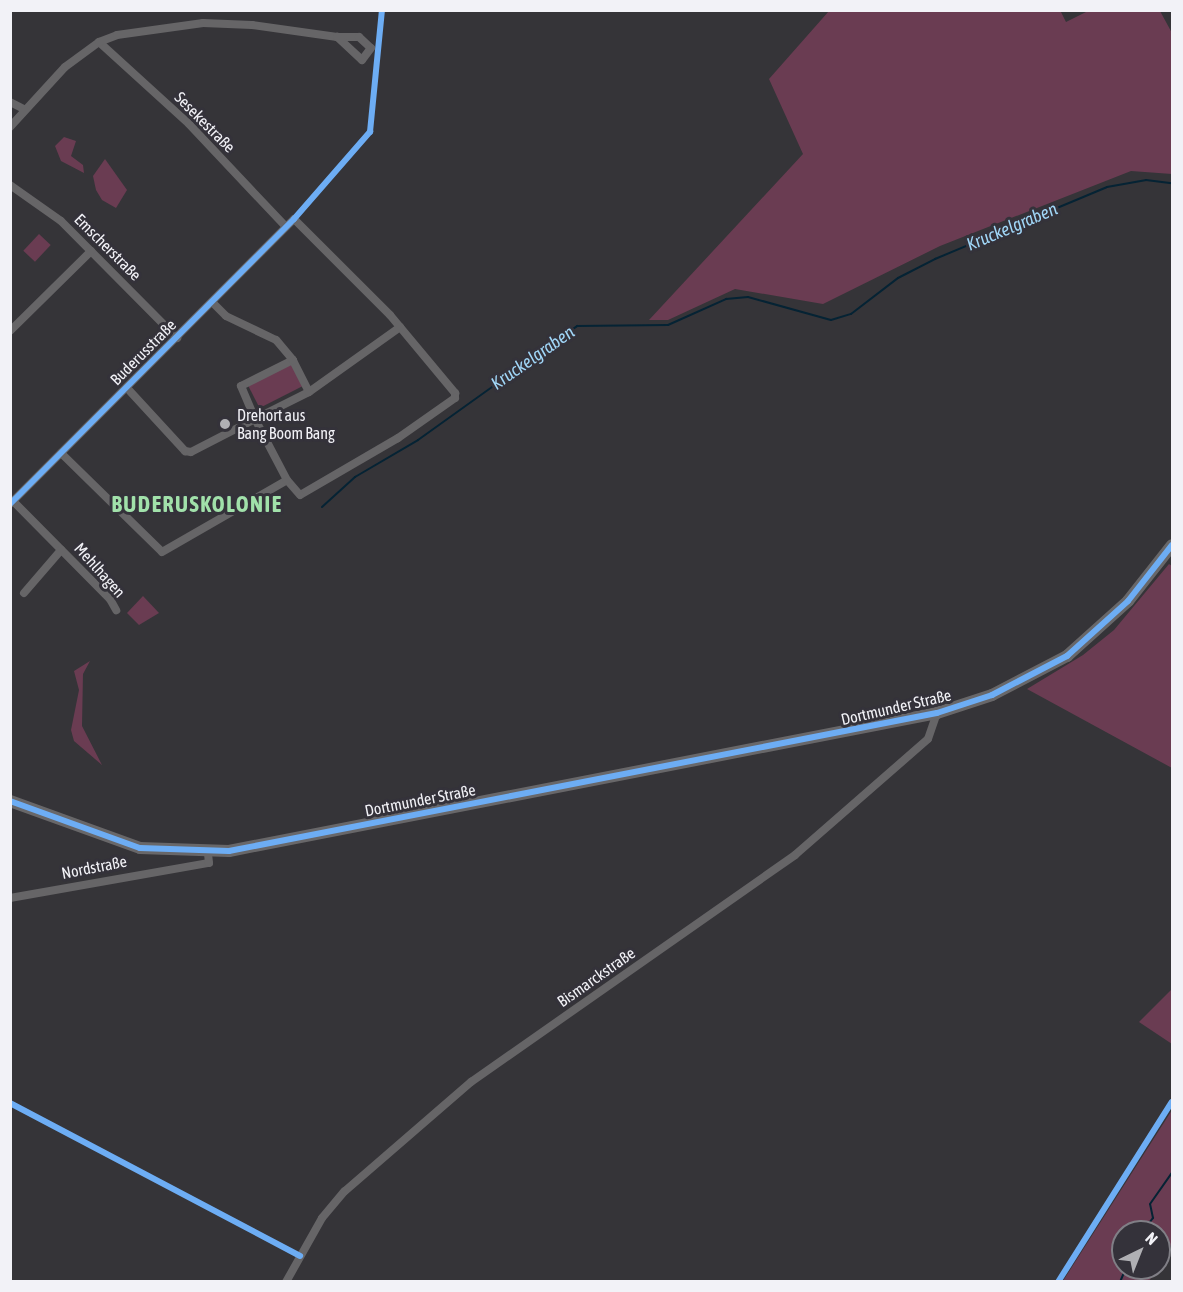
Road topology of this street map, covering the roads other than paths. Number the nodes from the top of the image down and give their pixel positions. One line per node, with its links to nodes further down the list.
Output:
1 (337, 37): 2 (street)
2 (99, 42): 4 (street); 7 (street, Sesekestraße)
3 (10, 102): 4 (street)
4 (24, 109): 5 (street)
5 (10, 128)
6 (10, 185): 8 (street, Emscherstraße)
7 (286, 227): 9 (street, Buderusstraße); 10 (street)
8 (91, 251): 11 (street); 12 (street, Emscherstraße)
9 (213, 303): 12 (street, Buderusstraße); 13 (street)
10 (400, 327): 15 (street); 18 (street)
11 (10, 331)
12 (177, 338): 14 (street, Buderusstraße)
13 (293, 360): 15 (street); 16 (street)
14 (127, 388): 16 (street); 17 (street, Buderusstraße)
15 (309, 392): 16 (street)
16 (255, 419): 18 (street)
17 (61, 453): 18 (street); 19 (street, Buderusstraße)
18 (288, 480)
19 (12, 502): 20 (street, Mehlhagen)
20 (61, 550): 22 (street, Mehlhagen); 23 (street, Mehlhagen)
21 (1170, 553): 24 (main road, Dortmunder Straße)
22 (24, 593)
23 (116, 610)
24 (937, 713): 26 (main road, Dortmunder Straße); 28 (street, Bismarckstraße)
25 (10, 801): 26 (main road, Dortmunder Straße)
26 (208, 853): 27 (street, Nordstraße)
27 (10, 898)
28 (287, 1281)

